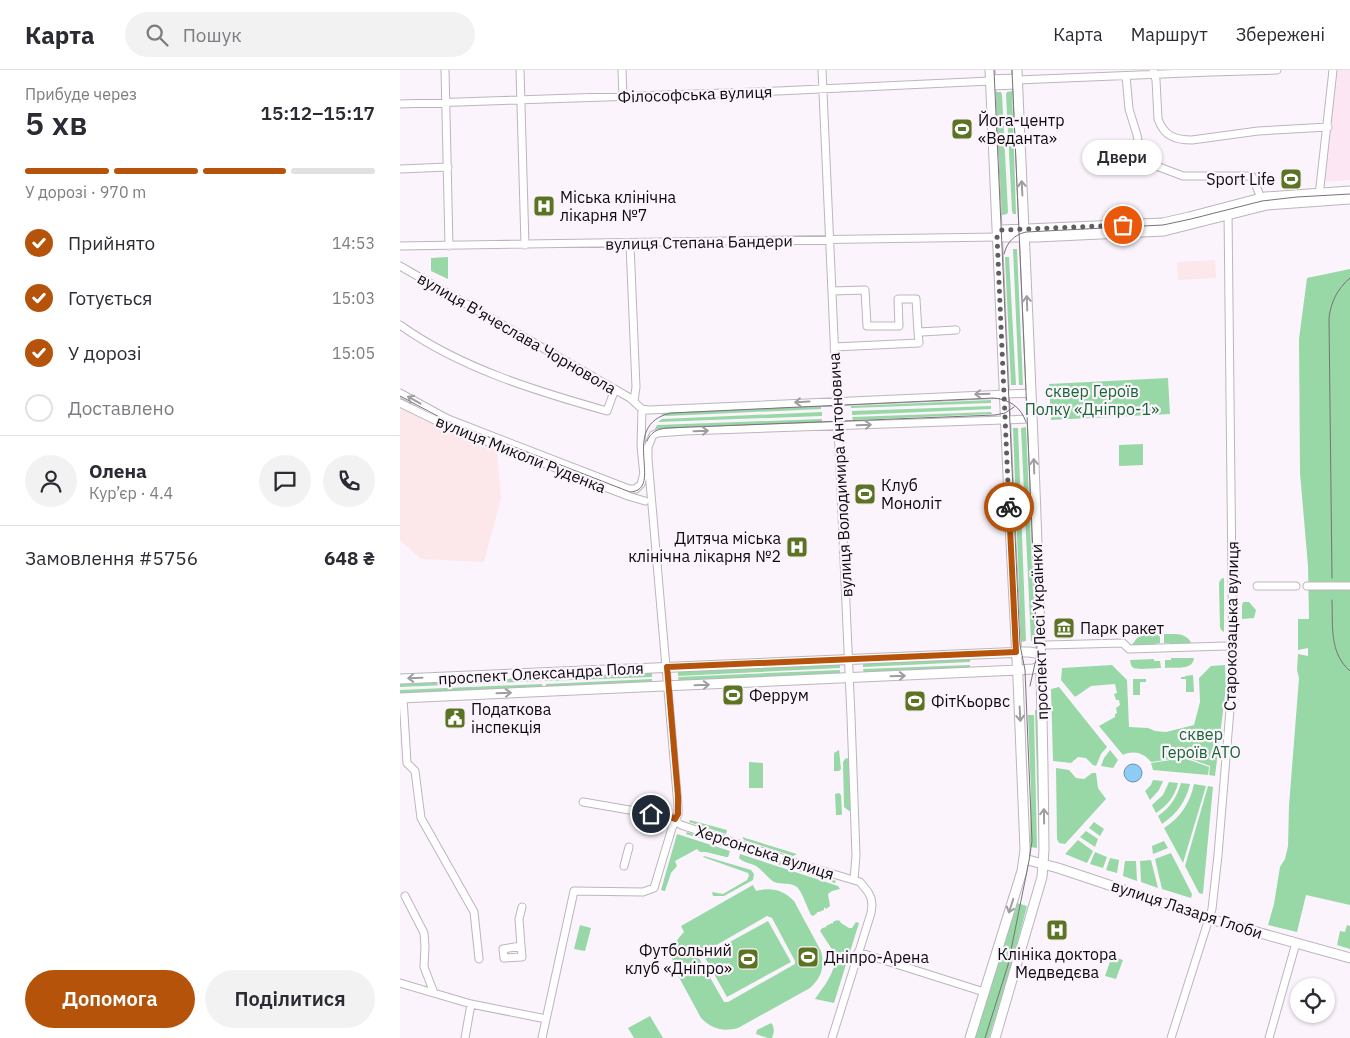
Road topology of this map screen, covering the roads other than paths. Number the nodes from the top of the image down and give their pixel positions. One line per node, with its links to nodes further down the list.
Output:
1 (446, 70): 15 (street)
2 (520, 70): 14 (street)
3 (622, 70): 13 (street)
4 (822, 70): 12 (street, вулиця Володимира Антоновича)
5 (1277, 70): 7 (street, Філософська вулиця)
6 (1333, 70): 17 (street)
7 (1211, 71): 8 (street, Філософська вулиця)
8 (1153, 72): 9 (street, Філософська вулиця); 17 (street)
9 (1126, 76): 10 (street, Філософська вулиця); 22 (street)
10 (1017, 78): 11 (street, Філософська вулиця); 25 (main road, проспект Лесі Українки, one-way to 10)
11 (990, 79): 12 (street, Філософська вулиця); 28 (main road, проспект Лесі Українки)
12 (822, 88): 13 (street, Філософська вулиця); 29 (street, вулиця Володимира Антоновича)
13 (623, 97): 14 (street, Філософська вулиця)
14 (520, 100): 15 (street, Філософська вулиця); 31 (street)
15 (446, 103): 16 (street, Філософська вулиця); 18 (street)
16 (400, 104)
17 (1328, 127): 21 (street)
18 (448, 167): 19 (street); 33 (street)
19 (400, 169)
20 (1350, 191): 21 (main road, вулиця Степана Бандери)
21 (1320, 196): 22 (main road, вулиця Степана Бандери); 23 (main road, вулиця Степана Бандери); 24 (main road, вулиця Степана Бандери)
22 (1261, 198): 24 (main road, вулиця Степана Бандери)
23 (1350, 199)
24 (1228, 210): 26 (main road, вулиця Степана Бандери); 82 (street, Старокозацька вулиця)
25 (1024, 215): 26 (main road); 27 (main road, проспект Лесі Українки)
26 (1037, 232): 27 (main road, вулиця Степана Бандери); 34 (main road)
27 (1024, 233): 28 (main road, вулиця Степана Бандери); 34 (main road, проспект Лесі Українки)
28 (997, 236): 29 (street, вулиця Степана Бандери); 42 (main road, проспект Лесі Українки)
29 (829, 239): 30 (street, вулиця Степана Бандери); 36 (street, вулиця Володимира Антоновича)
30 (630, 244): 31 (street, вулиця Степана Бандери); 43 (street)
31 (525, 245): 33 (street, вулиця Степана Бандери)
32 (400, 246): 33 (street, вулиця Степана Бандери)
33 (449, 246)
34 (1025, 255): 41 (main road, проспект Лесі Українки, one-way to 34)
35 (400, 266): 39 (street, вулиця В'ячеслава Чорновола)
36 (832, 291): 38 (street, вулиця Володимира Антоновича); 38 (street)
37 (400, 325): 39 (street)
38 (834, 347): 44 (street, вулиця Володимира Антоновича)
39 (614, 389): 43 (street, вулиця В'ячеслава Чорновола)
40 (400, 393): 53 (street, вулиця Миколи Руденка, one-way to 40)
41 (1031, 393): 42 (street); 47 (main road, проспект Лесі Українки)
42 (1004, 394): 44 (street, one-way to 44); 49 (main road, проспект Лесі Українки)
43 (634, 401): 46 (street, вулиця В'ячеслава Чорновола)
44 (837, 401): 46 (street, one-way to 46); 50 (street, вулиця Володимира Антоновича)
45 (400, 403): 54 (street, вулиця Миколи Руденка)
46 (642, 409): 48 (street)
47 (1032, 419): 49 (street); 63 (main road, проспект Лесі Українки, one-way to 47)
48 (642, 420): 51 (street); 52 (street)
49 (1006, 420): 50 (street, one-way to 49); 61 (main road, проспект Лесі Українки)
50 (838, 426): 51 (street, one-way to 50); 64 (street, вулиця Володимира Антоновича)
51 (654, 435): 54 (street)
52 (644, 473): 53 (street); 54 (street)
53 (632, 489): 54 (street, вулиця Миколи Руденка)
54 (650, 505): 65 (street)
55 (1257, 586): 56 (street)
56 (1296, 586)
57 (1307, 586): 58 (street)
58 (1350, 586)
59 (1047, 645): 60 (street)
60 (1226, 646)
61 (1016, 652): 62 (main road, проспект Олександра Поля); 63 (main road, проспект Олександра Поля); 67 (main road, проспект Лесі Українки)
62 (985, 654): 64 (main road, проспект Олександра Поля); 68 (main road)
63 (1040, 654): 66 (main road, проспект Лесі Українки)
64 (849, 660): 65 (main road, проспект Олександра Поля); 69 (street, вулиця Володимира Антоновича)
65 (667, 667): 70 (main road, проспект Олександра Поля, one-way to 70); 71 (street)
66 (1040, 667): 67 (main road, проспект Олександра Поля); 77 (main road, проспект Лесі Українки, one-way to 66)
67 (1018, 670): 68 (main road, проспект Олександра Поля); 76 (main road, проспект Лесі Українки, one-way to 76)
68 (985, 672): 69 (main road, проспект Олександра Поля, one-way to 68)
69 (849, 678): 71 (main road, проспект Олександра Поля, one-way to 69); 79 (street, вулиця Володимира Антоновича)
70 (400, 679)
71 (668, 686): 72 (main road, проспект Олександра Поля, one-way to 71); 74 (street)
72 (402, 698): 87 (street)
73 (583, 802): 74 (street, Херсонська вулиця)
74 (675, 819): 79 (street, Херсонська вулиця); 92 (street)
75 (629, 847): 78 (street)
76 (1024, 860): 77 (main road, вулиця Лазаря Глоби); 89 (main road, проспект Лесі Українки, one-way to 89)
77 (1044, 864): 82 (main road, вулиця Лазаря Глоби); 97 (main road, проспект Лесі Українки)
78 (624, 866)
79 (857, 881): 85 (street)
80 (405, 896): 90 (street)
81 (522, 907): 84 (street)
82 (1209, 918): 83 (main road, вулиця Лазаря Глоби); 98 (street, Старокозацька вулиця)
83 (1296, 943): 86 (main road, вулиця Лазаря Глоби); 99 (street)
84 (522, 946)
85 (858, 952): 89 (street); 95 (street)
86 (1350, 958)
87 (479, 959)
88 (400, 983): 90 (street)
89 (984, 992): 96 (main road, проспект Лесі Українки)
90 (434, 993): 91 (street)
91 (471, 1004): 92 (street); 93 (street)
92 (546, 1019): 94 (street)
93 (465, 1038)
94 (542, 1038)
95 (832, 1038)
96 (970, 1038)
97 (995, 1038)
98 (1171, 1038)
99 (1269, 1038)

